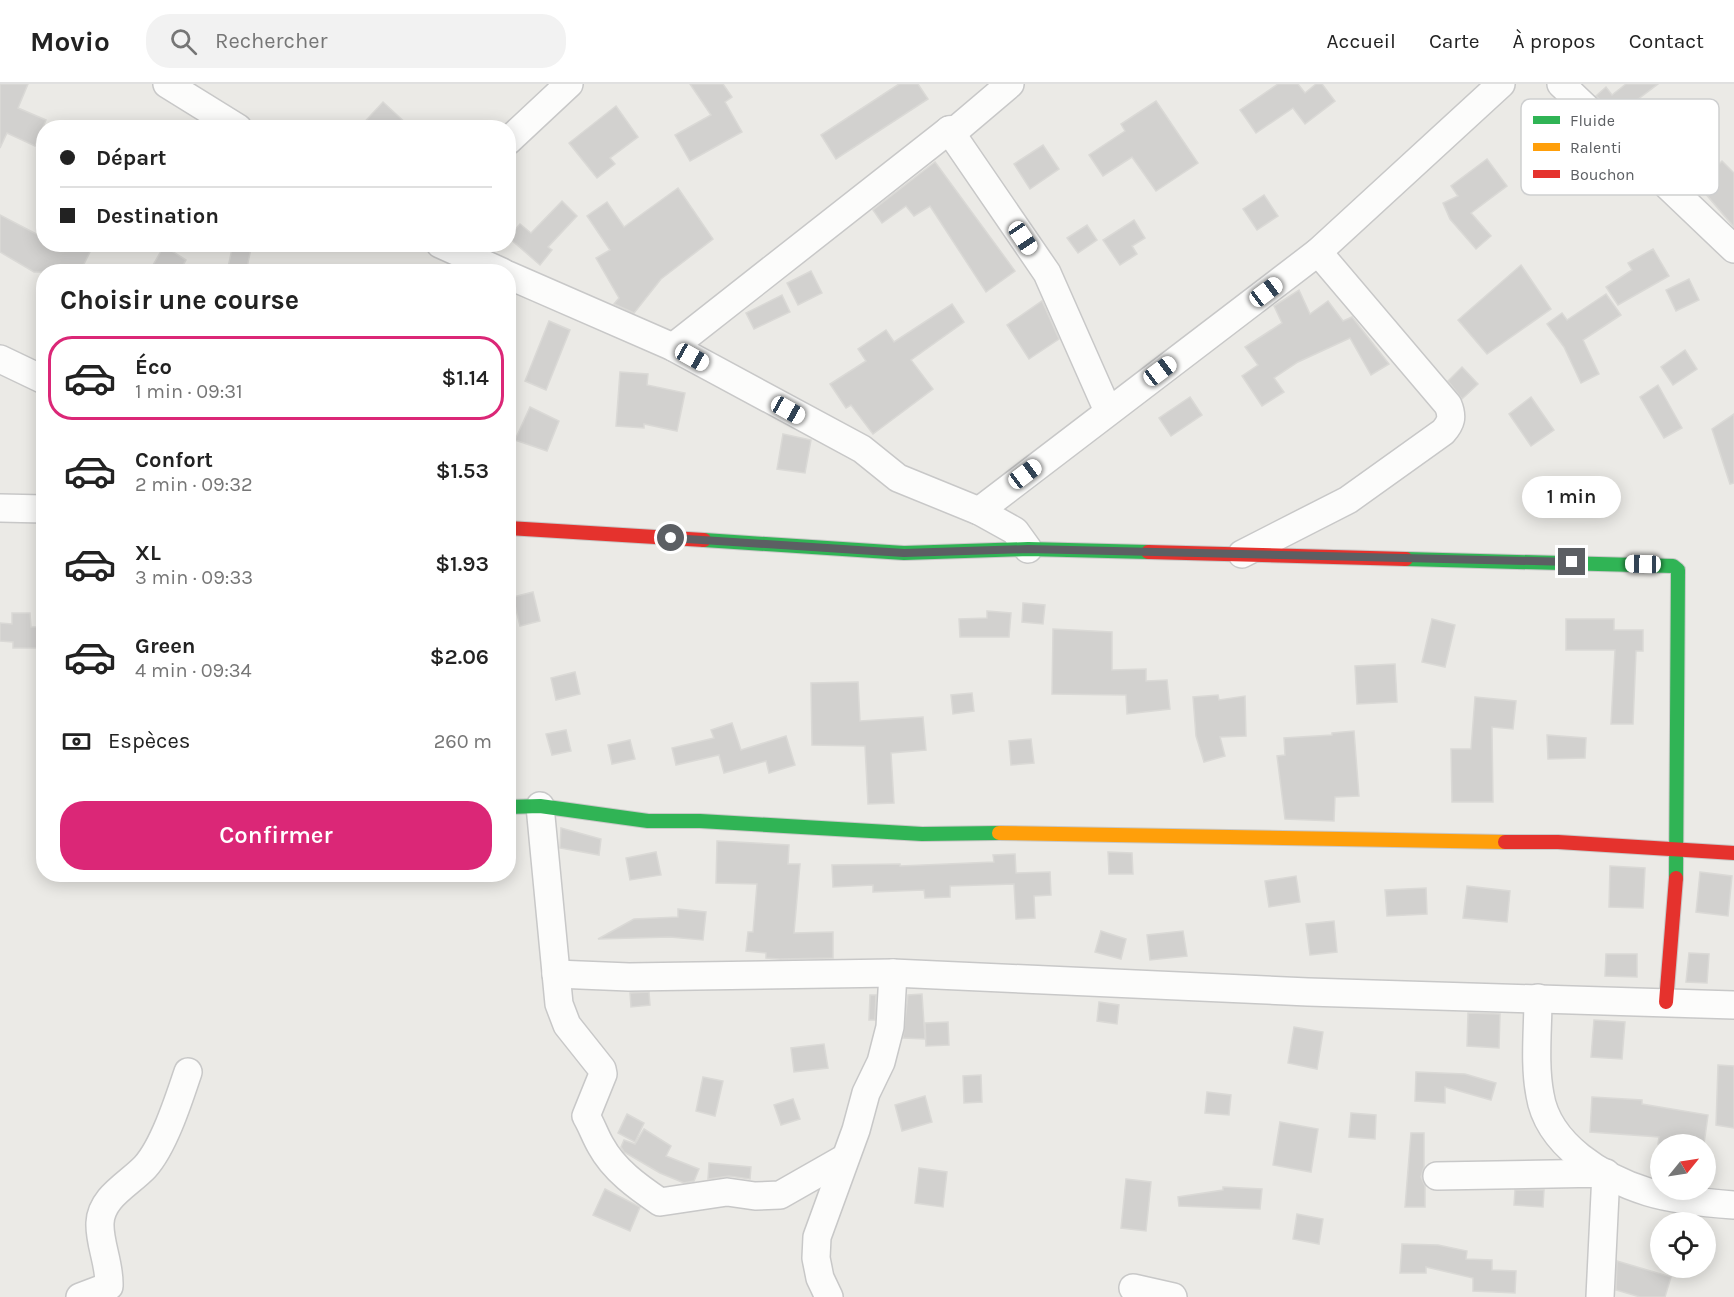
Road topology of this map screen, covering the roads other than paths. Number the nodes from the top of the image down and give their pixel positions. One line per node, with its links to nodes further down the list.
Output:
1 (568, 84): 9 (street)
2 (1010, 84): 8 (street)
3 (1501, 84): 13 (street)
4 (1561, 84): 6 (street)
5 (175, 86): 7 (street)
6 (1577, 99)
7 (226, 120)
8 (949, 130): 16 (street); 19 (street)
9 (516, 133)
10 (1677, 195): 11 (street)
11 (1734, 249)
12 (458, 252): 14 (street)
13 (1318, 252): 19 (street); 25 (street)
14 (484, 264)
15 (516, 278): 16 (street)
16 (673, 347): 22 (street)
17 (0, 358): 18 (street)
18 (36, 377)
19 (1108, 411): 22 (street)
20 (0, 508): 21 (street)
21 (36, 509)
22 (980, 511): 24 (street)
23 (516, 529): 24 (street)
24 (1028, 549): 25 (street)
25 (1242, 554): 28 (street)
26 (540, 806): 27 (street); 28 (street); 31 (street)
27 (516, 807)
28 (1678, 851): 29 (street); 33 (street)
29 (1734, 853)
30 (893, 973): 31 (street); 32 (street); 36 (street)
31 (556, 974): 36 (street)
32 (1538, 998): 33 (street); 37 (street)
33 (1666, 1002): 34 (street)
34 (1734, 1005)
35 (188, 1072): 41 (street)
36 (845, 1158): 42 (street)
37 (1606, 1173): 38 (street); 39 (street); 44 (street)
38 (1437, 1176)
39 (1734, 1205)
40 (1133, 1288): 43 (street)
41 (80, 1297)
42 (830, 1297)
43 (1173, 1297)
44 (1600, 1297)

